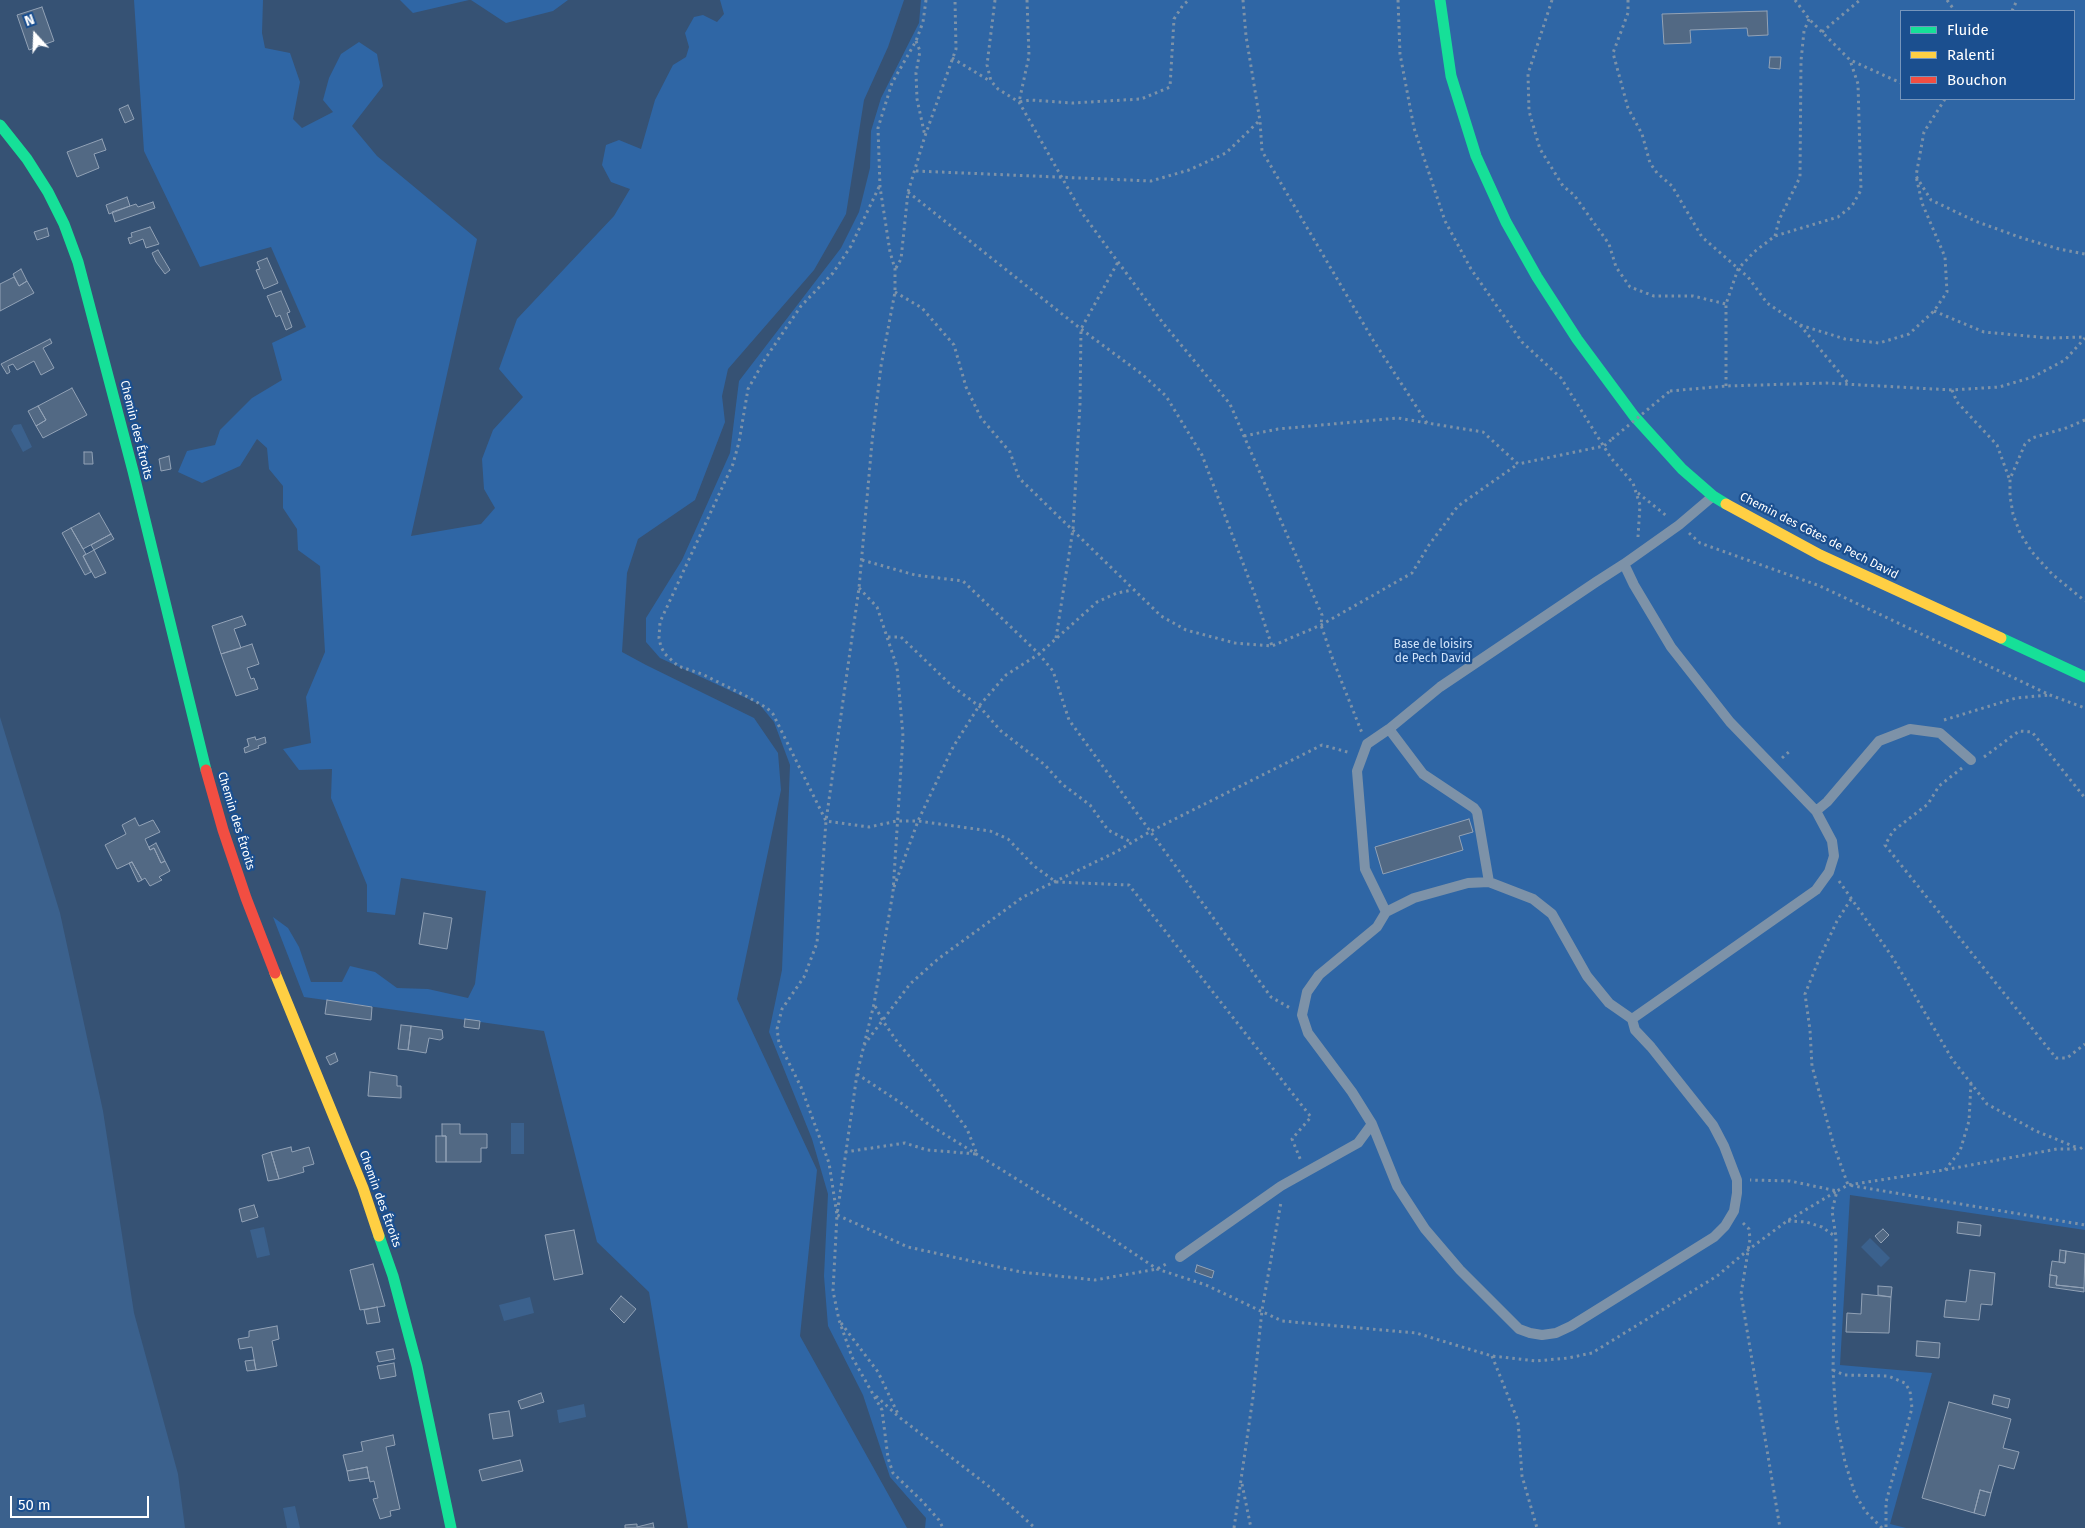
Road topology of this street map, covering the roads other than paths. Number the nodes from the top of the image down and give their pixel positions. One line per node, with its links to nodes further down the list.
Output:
1 (1440, 0): 3 (main road, Chemin des Côtes de Pech David)
2 (0, 125): 14 (main road, Chemin des Étroits)
3 (1713, 496): 4 (lane); 5 (main road, Chemin des Côtes de Pech David)
4 (1624, 564): 6 (lane); 8 (lane)
5 (2085, 676)
6 (1389, 729): 9 (lane); 10 (lane)
7 (1971, 760): 8 (lane)
8 (1816, 811): 11 (lane)
9 (1489, 882): 10 (lane); 11 (lane)
10 (1386, 912): 12 (lane)
11 (1632, 1019): 12 (lane)
12 (1372, 1124): 13 (lane)
13 (1180, 1257)
14 (452, 1528)

